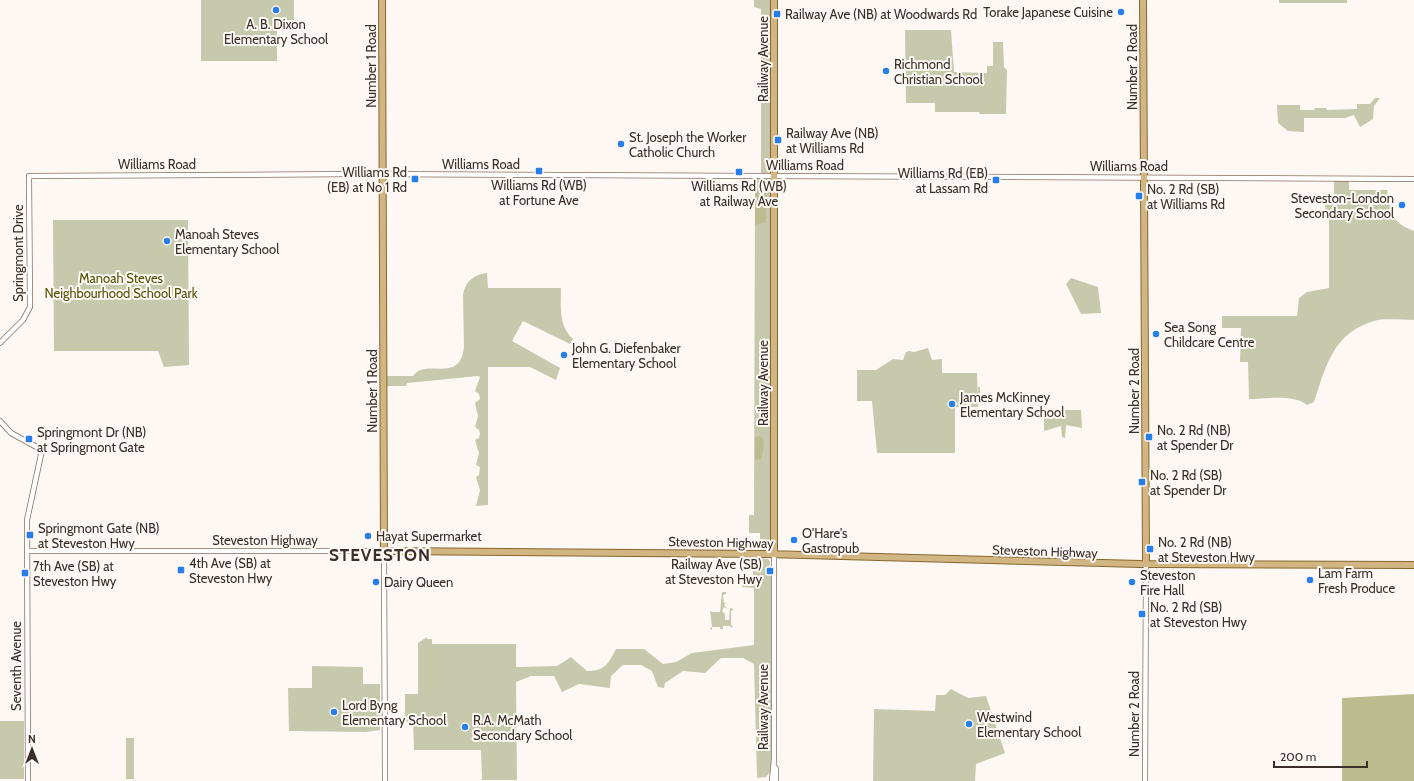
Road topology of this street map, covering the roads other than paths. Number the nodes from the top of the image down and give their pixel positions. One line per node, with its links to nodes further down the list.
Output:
1 (382, 0): 4 (main road, Number 1 Road)
2 (774, 0): 6 (main road, Railway Avenue)
3 (1143, 0): 7 (main road, Number 2 Road)
4 (381, 174): 5 (street, Williams Road); 6 (street, Williams Road); 12 (main road, Number 1 Road)
5 (29, 176): 9 (street, Springmont Drive)
6 (774, 176): 7 (street, Williams Road); 13 (main road, Railway Avenue)
7 (1142, 177): 8 (street, Williams Road); 14 (main road, Number 2 Road)
8 (1414, 179)
9 (0, 343)
10 (0, 421): 11 (street, Seventh Avenue)
11 (28, 551): 12 (street, Steveston Highway); 17 (street, Seventh Avenue)
12 (384, 551): 13 (main road, Steveston Highway); 18 (street, Number 1 Road)
13 (774, 554): 14 (main road, Steveston Highway); 16 (street, Railway Avenue)
14 (1146, 564): 15 (main road, Steveston Highway); 21 (street, Number 2 Road)
15 (1414, 565)
16 (774, 766): 19 (street, Railway Avenue); 20 (street, Railway Avenue)
17 (28, 781)
18 (385, 781)
19 (772, 781)
20 (776, 781)
21 (1144, 781)

